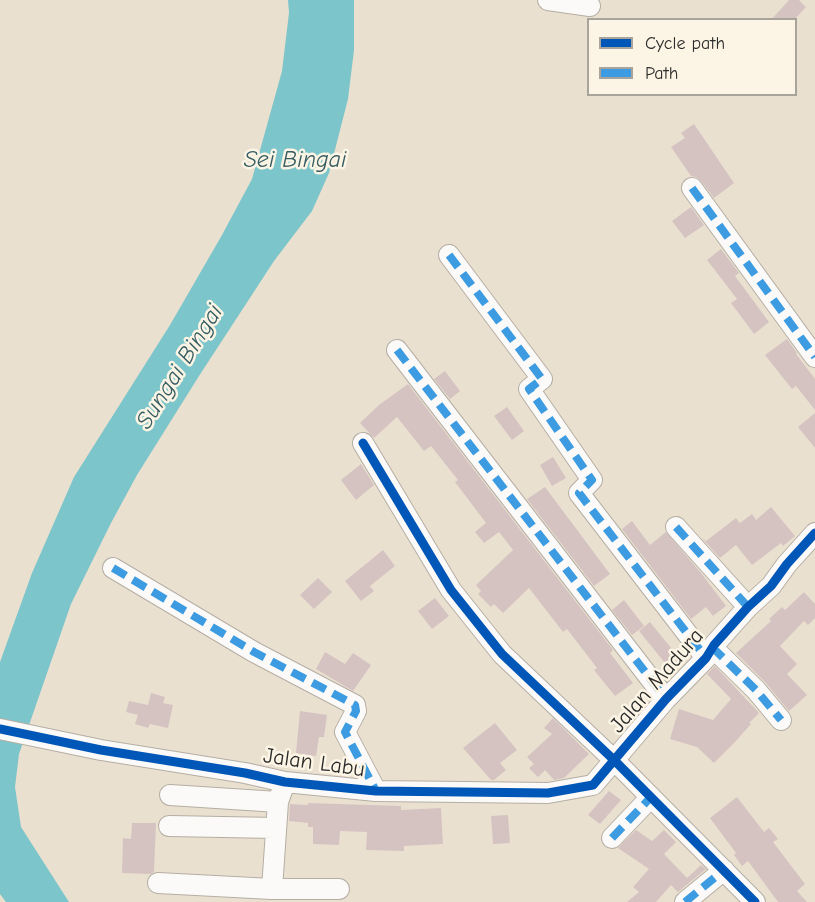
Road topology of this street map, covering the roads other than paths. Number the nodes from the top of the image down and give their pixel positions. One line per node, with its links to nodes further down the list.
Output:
1 (546, 0): 2 (street)
2 (591, 6)
3 (692, 188): 6 (street)
4 (449, 255): 12 (street)
5 (397, 350): 13 (street)
6 (815, 357)
7 (363, 443): 16 (street)
8 (676, 527): 11 (street)
9 (815, 533): 11 (street, Jalan Madura)
10 (113, 568): 18 (street)
11 (748, 607): 12 (street, Jalan Madura)
12 (709, 652): 13 (street, Jalan Madura); 14 (street)
13 (666, 699): 16 (street, Jalan Madura)
14 (781, 720)
15 (0, 729): 17 (street, Jalan Labu)
16 (615, 760): 18 (street, Jalan Labu); 20 (street, Jalan Madura)
17 (285, 782): 18 (street, Jalan Labu); 21 (street)
18 (376, 791)
19 (170, 795): 21 (street)
20 (651, 797): 24 (street); 25 (street, Jalan Madura)
21 (278, 802): 23 (street)
22 (169, 826): 23 (street)
23 (276, 828): 27 (street)
24 (612, 838)
25 (724, 870): 29 (street); 30 (street, Jalan Madura)
26 (158, 883): 27 (street)
27 (272, 889): 28 (street)
28 (339, 889)
29 (684, 902)
30 (754, 902)

